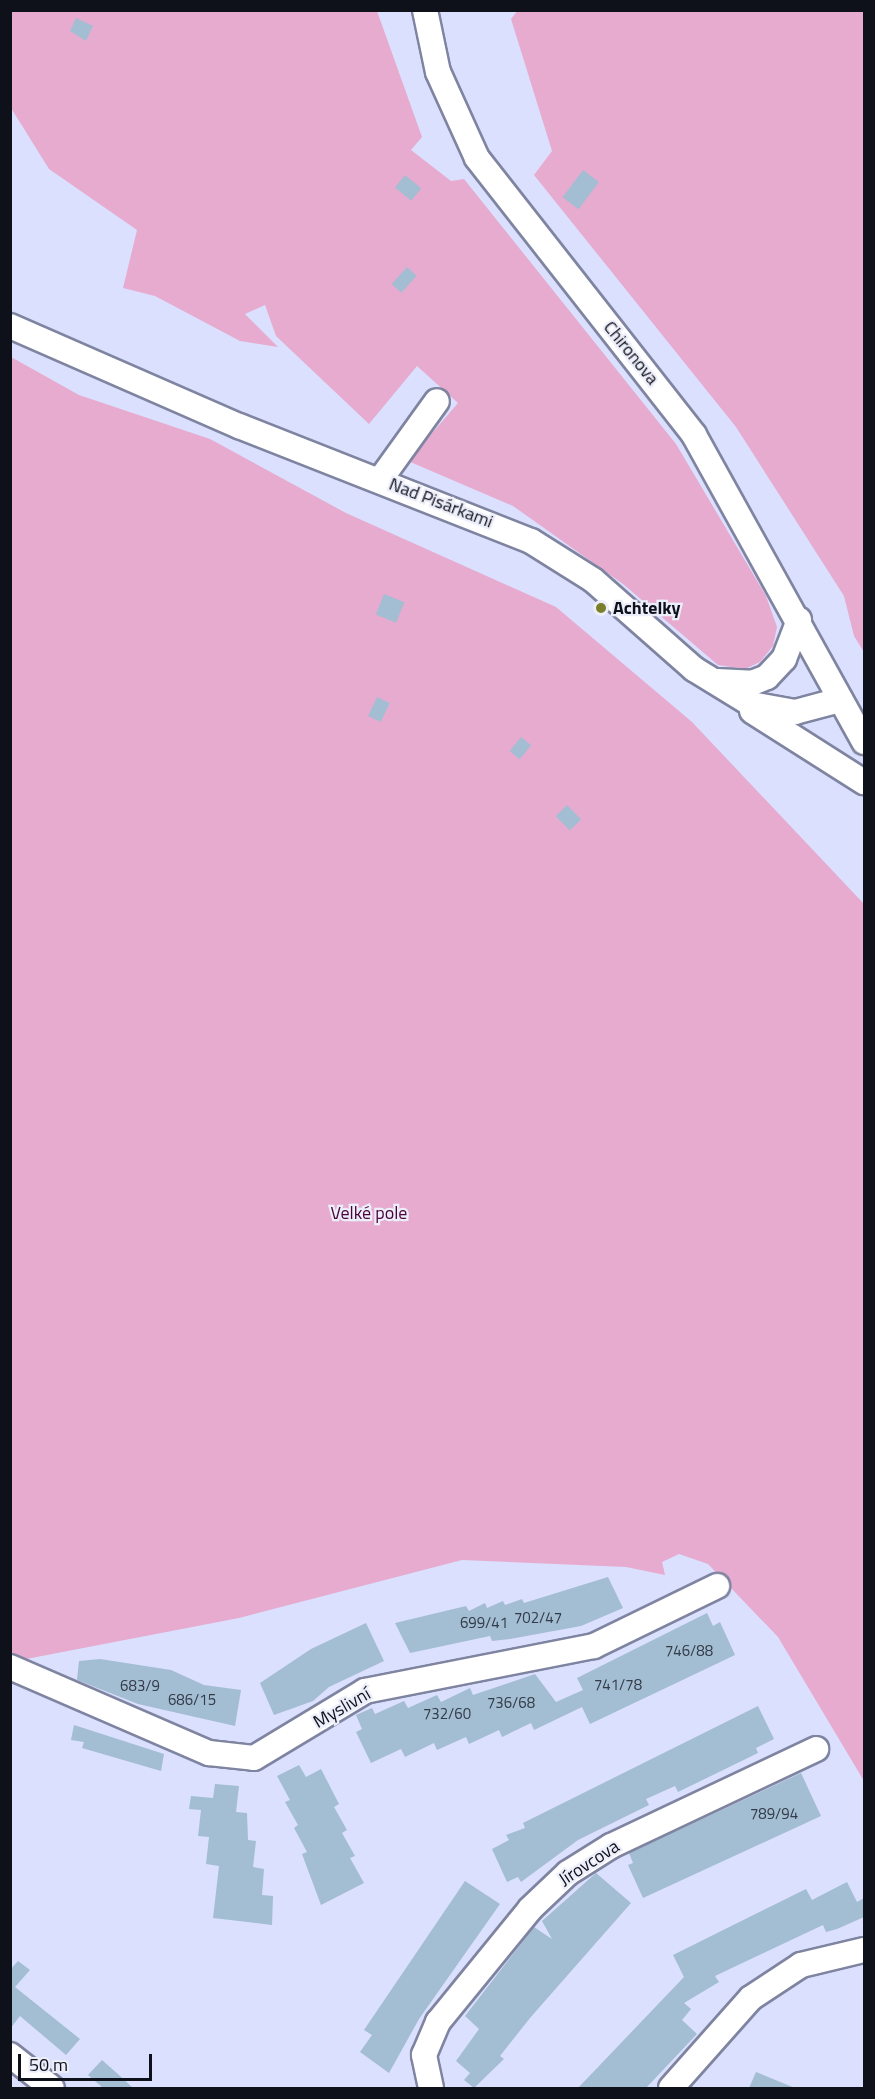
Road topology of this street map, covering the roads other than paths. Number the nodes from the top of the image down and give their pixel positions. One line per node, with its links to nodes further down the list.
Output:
1 (425, 10): 5 (street, Chironova)
2 (10, 326): 4 (street, Nad Pisárkami)
3 (437, 401): 4 (street)
4 (380, 480): 6 (street, Nad Pisárkami)
5 (799, 620): 6 (street); 7 (street, Chironova)
6 (708, 680): 7 (street, Nad Pisárkami); 9 (street)
7 (840, 700): 8 (street, Chironova)
8 (864, 742)
9 (864, 782)
10 (717, 1586): 11 (street, Myslivní)
11 (10, 1667)
12 (816, 1749): 16 (street, Jírovcova)
13 (864, 1950): 17 (street)
14 (10, 2055): 15 (street)
15 (52, 2088)
16 (431, 2088)
17 (671, 2088)

